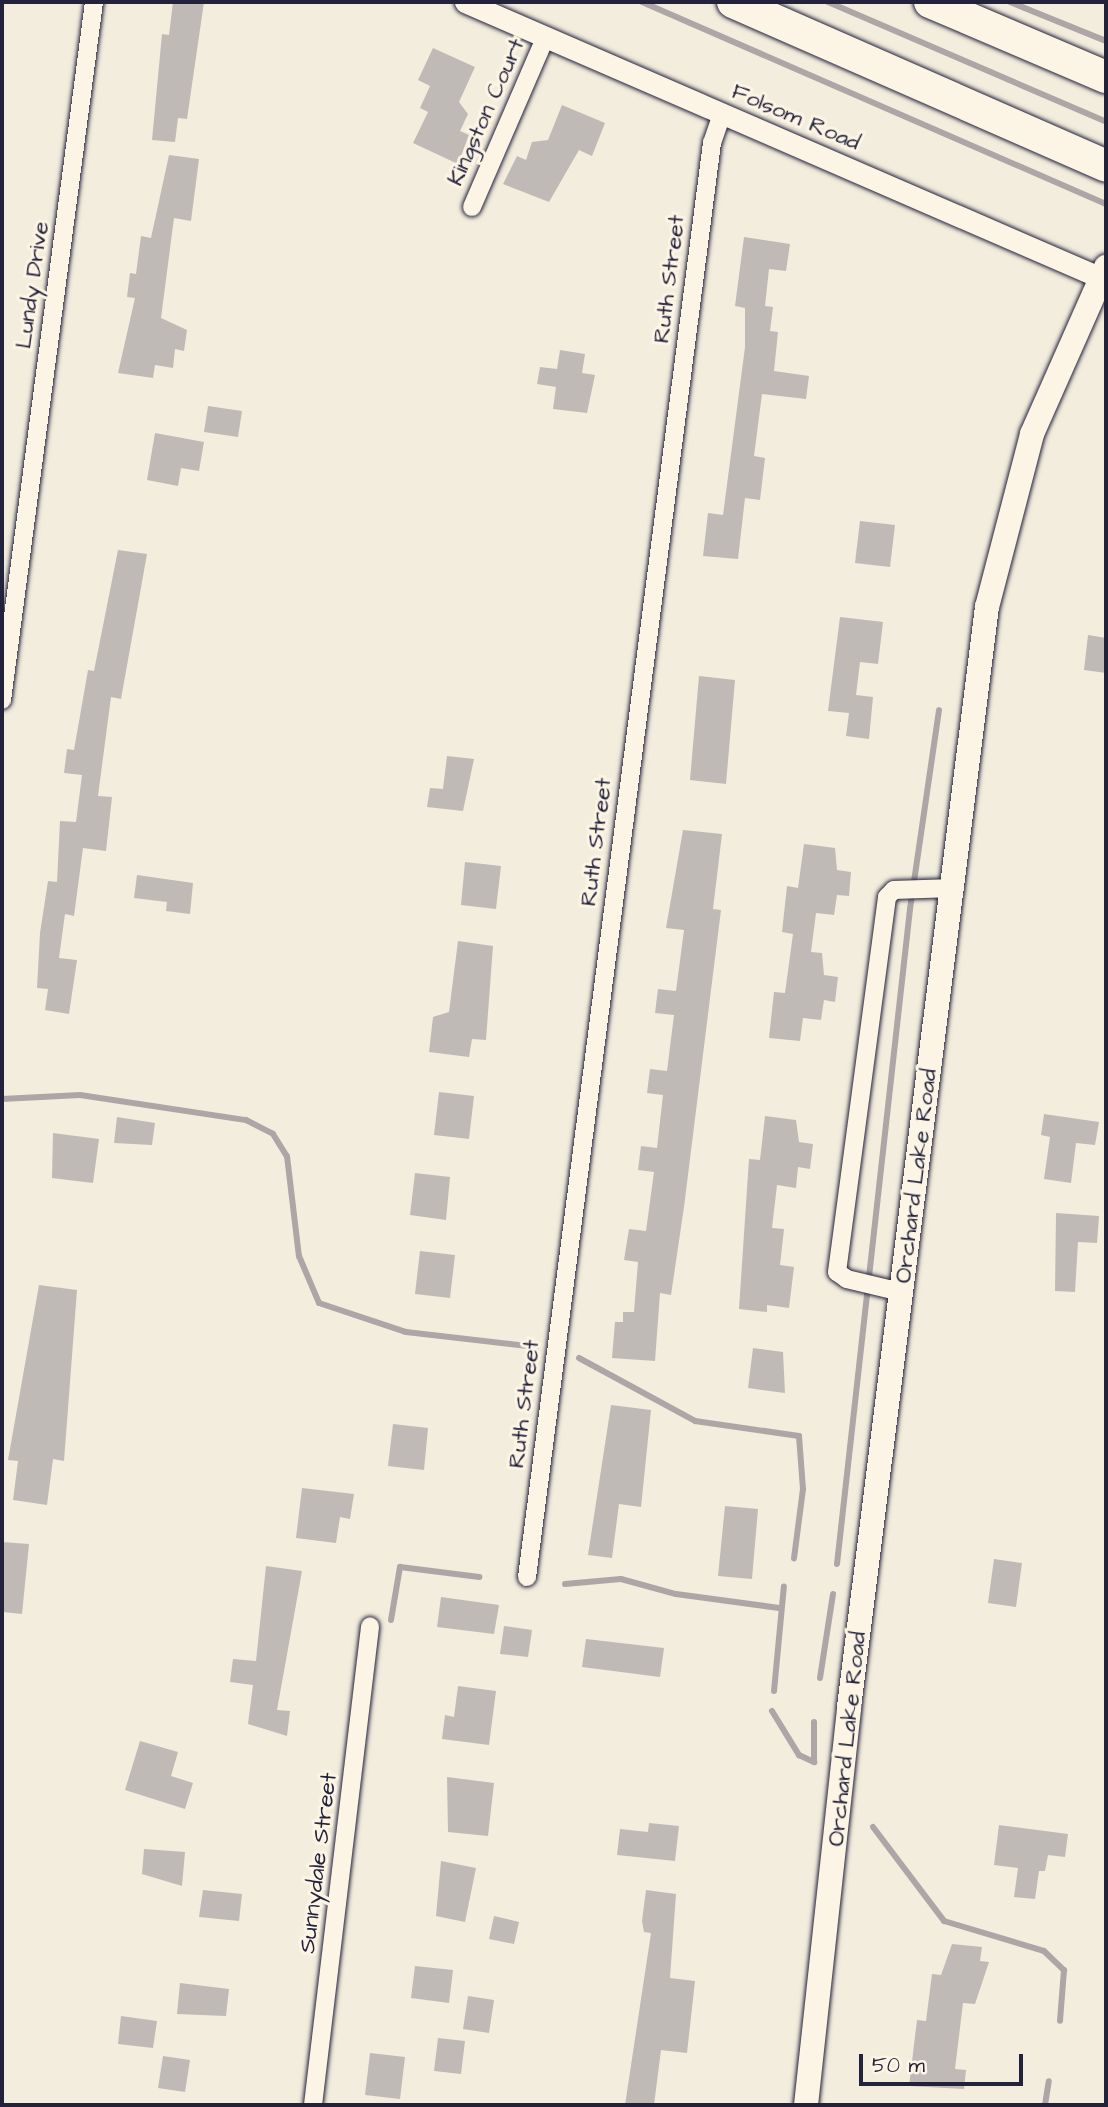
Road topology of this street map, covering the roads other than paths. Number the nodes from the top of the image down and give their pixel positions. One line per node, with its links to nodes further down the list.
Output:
1 (94, 2): 11 (street, Lundy Drive)
2 (465, 2): 5 (street, Folsom Road)
3 (733, 2): 8 (highway)
4 (930, 2): 6 (highway)
5 (545, 38): 7 (street, Folsom Road); 9 (street, Kingston Court)
6 (1106, 77)
7 (722, 114): 10 (street, Folsom Road); 14 (street, Ruth Street)
8 (1106, 166)
9 (472, 207)
10 (1104, 275): 12 (main road, Orchard Lake Road)
11 (2, 700)
12 (953, 888): 13 (main road, Orchard Lake Road); 13 (street)
13 (901, 1292): 17 (main road, Orchard Lake Road)
14 (527, 1577)
15 (369, 1626): 16 (street, Sunnydale Street)
16 (313, 2105)
17 (806, 2105)

